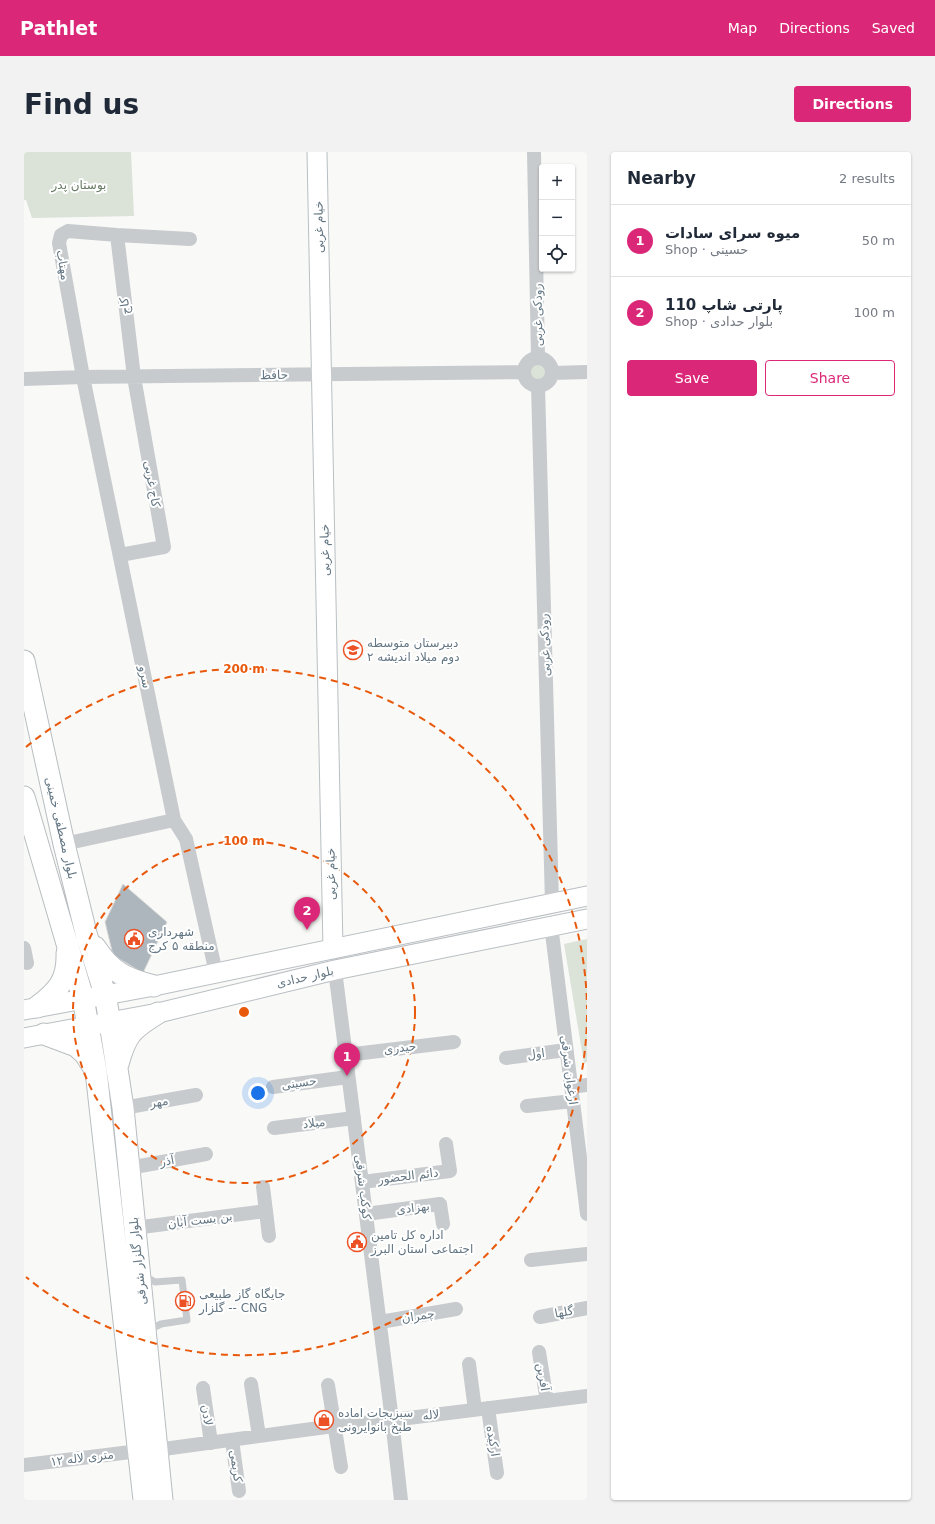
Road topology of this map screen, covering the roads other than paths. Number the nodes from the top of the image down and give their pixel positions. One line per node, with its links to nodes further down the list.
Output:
1 (317, 152): 9 (main road, خیام غربی)
2 (534, 152): 5 (street, رودکی غربی)
3 (117, 235): 4 (street, مهتاب); 10 (street, مهتاب); 11 (street, کاج)
4 (190, 239)
5 (538, 358): 6 (street); 8 (street)
6 (524, 372): 9 (street, حافظ); 13 (street)
7 (587, 372): 8 (street)
8 (552, 373): 13 (street)
9 (322, 374): 11 (street, حافظ); 27 (main road, خیام غربی)
10 (83, 377): 11 (street, حافظ); 12 (street, حافظ); 14 (street, سرو)
11 (134, 377): 14 (street, کاج غربی)
12 (24, 379)
13 (538, 386): 21 (street, رودکی غربی)
14 (120, 555): 18 (street, سرو)
15 (24, 661): 16 (main road, بلوار مصطفی خمینی)
16 (30, 713): 19 (main road, بلوار مصطفی خمینی)
17 (24, 796): 25 (main road, بلوار مصطفی خمینی)
18 (174, 820): 19 (street); 30 (street, سرو)
19 (64, 844): 24 (main road, بلوار مصطفی خمینی)
20 (587, 896): 21 (main road, بلوار حدادی)
21 (552, 903): 27 (main road, بلوار حدادی)
22 (587, 918): 23 (main road, بلوار حدادی)
23 (551, 925): 29 (main road, بلوار حدادی); 40 (street, ارغوان شرقی)
24 (87, 937): 31 (main road); 32 (main road, بلوار مصطفی خمینی)
25 (67, 941): 33 (main road, بلوار مصطفی خمینی); 34 (main road)
26 (24, 948): 28 (street)
27 (333, 949): 30 (main road, بلوار حدادی)
28 (27, 963)
29 (335, 970): 35 (main road, بلوار حدادی); 41 (street, کوکب شرقی)
30 (216, 973): 31 (main road, بلوار حدادی)
31 (154, 986): 32 (main road, بلوار حدادی)
32 (105, 994): 33 (main road, بلوار حدادی); 36 (main road, بلوار مصطفی خمینی)
33 (83, 998): 34 (main road, بلوار حدادی); 37 (main road, بلوار مصطفی خمینی)
34 (30, 1009)
35 (158, 1013): 36 (main road, بلوار حدادی); 43 (main road)
36 (110, 1023): 37 (main road, بلوار حدادی); 43 (main road, بلوار گلزار شرقی)
37 (88, 1027): 38 (main road, بلوار حدادی); 44 (main road, بلوار گلزار شرقی)
38 (34, 1036): 44 (main road)
39 (454, 1042): 41 (street, حیدری)
40 (566, 1050): 42 (street, اول); 48 (street, ارغوان شرقی)
41 (346, 1055): 45 (street, کوکب شرقی)
42 (506, 1058)
43 (117, 1066): 51 (main road, بلوار گلزار شرقی)
44 (96, 1071): 87 (main road, بلوار گلزار شرقی)
45 (348, 1077): 47 (street, حسینی); 52 (street, کوکب شرقی)
46 (587, 1084): 48 (street)
47 (273, 1087)
48 (572, 1094): 50 (street); 55 (street, ارغوان شرقی)
49 (196, 1095): 51 (street, مهر)
50 (527, 1106)
51 (123, 1108): 57 (main road, بلوار گلزار شرقی)
52 (354, 1118): 53 (street, میلاد); 58 (street, کوکب شرقی)
53 (274, 1128)
54 (446, 1144): 58 (street, دائم الحضور)
55 (583, 1150): 60 (street, ارغوان شرقی)
56 (206, 1154): 57 (street, آذر)
57 (129, 1168): 64 (main road, بلوار گلزار شرقی)
58 (362, 1182): 62 (street, کوکب شرقی)
59 (263, 1187): 61 (street)
60 (587, 1207)
61 (266, 1211): 64 (street, بن بست آبان); 65 (street)
62 (366, 1214): 63 (street, بهزادی); 72 (street, کوکب شرقی)
63 (443, 1224)
64 (134, 1228): 68 (main road, بلوار گلزار شرقی)
65 (269, 1236)
66 (587, 1254): 67 (street)
67 (531, 1260)
68 (139, 1273): 73 (main road, بلوار گلزار شرقی); 73 (lane)
69 (587, 1308): 71 (street, گلها)
70 (456, 1309): 72 (street, چمران)
71 (540, 1317)
72 (380, 1322): 82 (street, کوکب شرقی)
73 (145, 1332): 87 (main road, بلوار گلزار شرقی)
74 (539, 1352): 80 (street, آفرین)
75 (469, 1364): 81 (street, ارکیده)
76 (251, 1384): 84 (street)
77 (328, 1385): 83 (street)
78 (203, 1388): 86 (street, لادن)
79 (587, 1396): 80 (street, لاله)
80 (547, 1401): 81 (street, لاله)
81 (482, 1409): 82 (street, لاله); 90 (street, ارکیده)
82 (392, 1420): 83 (street, لاله); 94 (street, کوکب شرقی)
83 (334, 1426): 84 (street, لاله); 89 (street)
84 (259, 1436): 85 (street, لاله)
85 (232, 1440): 86 (street, لاله); 91 (street, کریمی)
86 (211, 1443): 87 (street, لاله)
87 (148, 1450): 88 (street, ۱۲ متری لاله); 92 (main road, بلوار گلزار شرقی); 93 (main road, بلوار گلزار شرقی)
88 (24, 1465)
89 (342, 1466)
90 (497, 1473)
91 (239, 1491)
92 (144, 1500)
93 (162, 1500)
94 (401, 1500)

